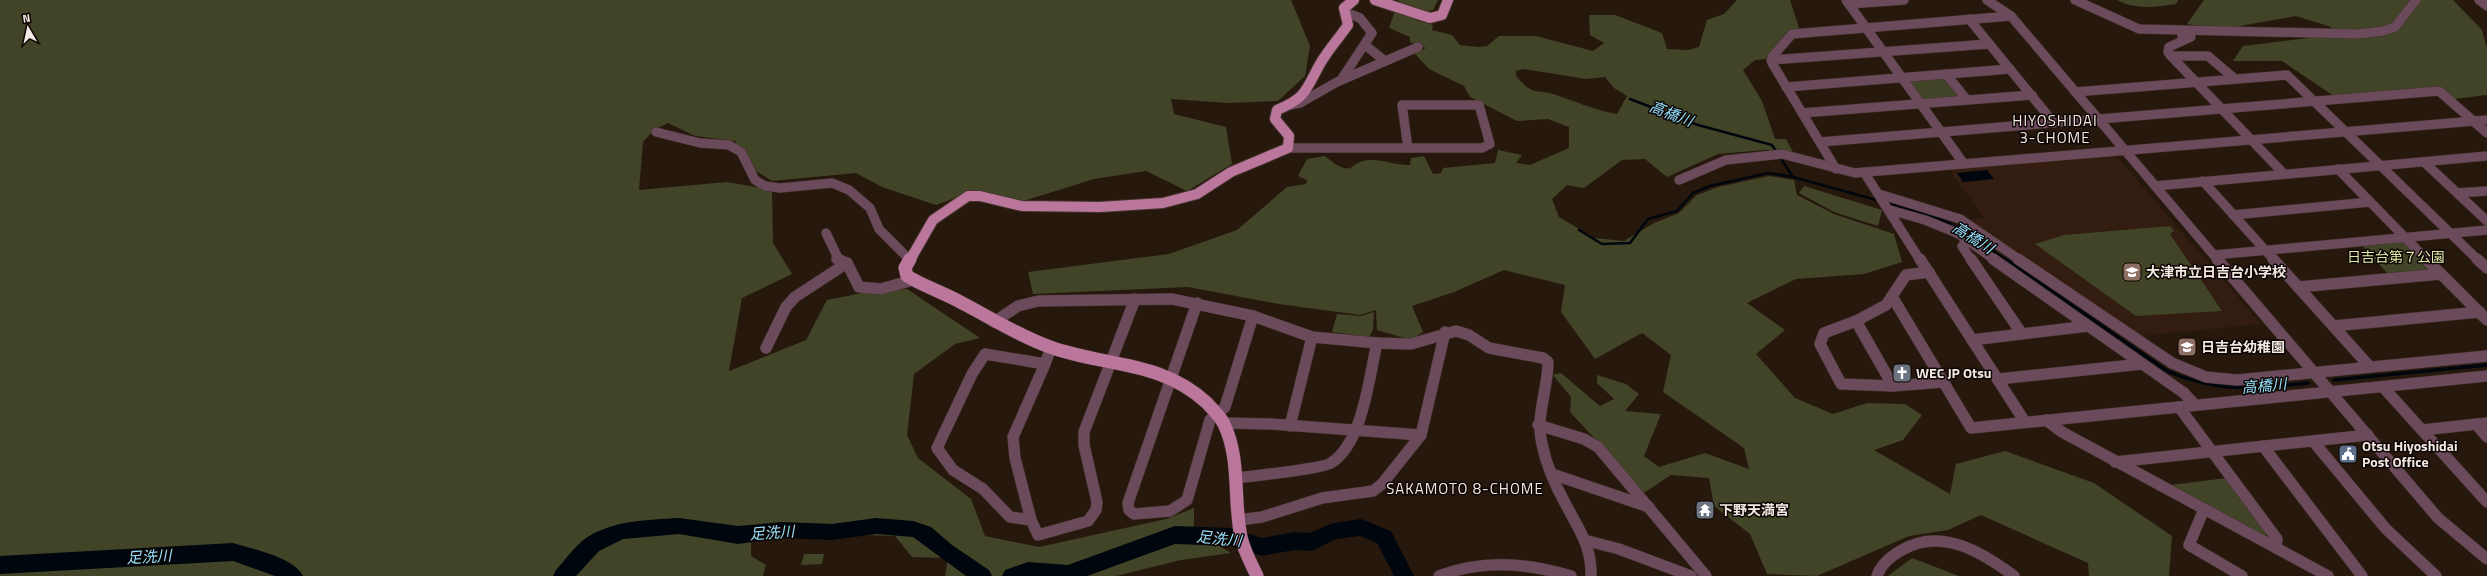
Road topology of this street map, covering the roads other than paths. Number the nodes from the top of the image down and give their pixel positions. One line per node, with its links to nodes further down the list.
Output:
1 (1354, 0): 12 (main road)
2 (1375, 0): 3 (main road)
3 (1448, 0)
4 (1898, 0): 5 (street); 10 (street)
5 (1904, 0)
6 (1987, 0): 13 (street)
7 (2075, 0): 16 (street)
8 (2416, 0): 16 (street)
9 (2479, 0): 11 (street)
10 (1847, 2): 15 (street)
11 (2487, 6)
12 (1345, 12): 18 (street); 36 (main road)
13 (2011, 16): 14 (street); 31 (street)
14 (1970, 19): 15 (street); 17 (street)
15 (1866, 27): 20 (street); 23 (street)
16 (2139, 29): 21 (street)
17 (1989, 44): 20 (street); 24 (street)
18 (1365, 45): 22 (street); 28 (street)
19 (1418, 47): 22 (street)
20 (1883, 52): 23 (street); 26 (street)
21 (2171, 56): 27 (street); 29 (street)
22 (1386, 60): 28 (street)
23 (1771, 60): 30 (street)
24 (2010, 69): 25 (street); 32 (street)
25 (1946, 74): 26 (street); 33 (street)
26 (1902, 78): 30 (street); 35 (street)
27 (2235, 79): 29 (street); 34 (street)
28 (1341, 80): 36 (street)
29 (2196, 82): 31 (street); 37 (street)
30 (1786, 87): 38 (street)
31 (2075, 92): 39 (street)
32 (2032, 95): 33 (street); 42 (street)
33 (1967, 100): 35 (street)
34 (2314, 102): 37 (street); 41 (street); 45 (street)
35 (1921, 104): 38 (street); 44 (street)
36 (1290, 105): 49 (main road)
37 (2222, 109): 39 (street); 47 (street)
38 (1802, 113): 48 (street)
39 (2099, 119): 42 (street); 51 (street)
40 (2487, 120): 41 (street)
41 (2473, 121): 45 (street); 46 (street)
42 (2054, 123): 44 (street)
43 (656, 132): 76 (street)
44 (1941, 132): 48 (street); 54 (street)
45 (2346, 132): 47 (street); 55 (street)
46 (2487, 133)
47 (2251, 140): 51 (street); 59 (street)
48 (1820, 142): 56 (street)
49 (1288, 148): 50 (street); 76 (main road)
50 (1408, 148): 50 (street)
51 (2125, 150): 54 (street); 62 (street)
52 (2487, 156): 53 (street)
53 (2424, 162): 55 (street); 64 (street)
54 (1964, 164): 58 (street)
55 (2380, 166): 57 (street); 70 (street)
56 (1836, 169): 58 (street); 60 (street)
57 (2338, 169): 59 (street); 65 (street)
58 (1864, 172): 66 (street)
59 (2284, 174): 61 (street)
60 (1678, 180)
61 (2203, 181): 62 (street); 67 (street)
62 (2155, 186): 75 (street)
63 (2487, 191): 64 (street)
64 (2457, 193): 68 (street)
65 (2370, 202): 67 (street); 72 (street)
66 (1885, 203): 73 (street); 79 (street); 104 (street)
67 (2233, 215): 74 (street)
68 (2487, 221)
69 (2487, 230): 70 (street)
70 (2451, 233): 72 (street); 78 (street)
71 (826, 234): 77 (street)
72 (2405, 238): 74 (street); 80 (street)
73 (1969, 242): 90 (street); 93 (street)
74 (2265, 250): 75 (street); 82 (street)
75 (2214, 255): 104 (street)
76 (910, 260): 81 (main road)
77 (848, 263): 81 (street); 97 (street)
78 (2487, 268)
79 (1930, 272): 83 (street); 95 (street)
80 (2441, 274): 82 (street); 87 (street)
81 (913, 280): 89 (main road)
82 (2298, 287): 91 (street)
83 (1893, 298): 88 (street); 108 (street)
84 (1135, 299): 85 (street); 89 (street); 100 (street)
85 (1197, 303): 86 (street); 106 (street)
86 (1253, 316): 94 (street); 114 (street)
87 (2483, 316): 91 (street)
88 (1856, 321): 109 (street); 109 (street)
89 (994, 322): 98 (main road)
90 (2088, 326): 93 (street); 102 (street)
91 (2333, 326): 103 (street)
92 (1445, 332): 96 (street); 119 (street); 123 (street)
93 (2022, 334): 95 (street)
94 (1312, 337): 96 (street); 120 (street)
95 (1972, 340): 107 (street)
96 (1378, 343): 122 (street)
97 (766, 348)
98 (1051, 348): 100 (main road); 101 (street)
99 (2487, 356): 103 (street)
100 (1113, 361): 106 (main road); 135 (street)
101 (1045, 364): 135 (street); 135 (street)
102 (2142, 364): 107 (street); 112 (street)
103 (2370, 367): 104 (street)
104 (2315, 373): 111 (street)
105 (2487, 376): 110 (street)
106 (1172, 377): 114 (main road); 114 (street)
107 (1998, 379): 116 (street)
108 (1943, 382): 109 (street); 116 (street)
109 (1893, 386)
110 (2383, 386): 111 (street); 121 (street)
111 (2331, 392): 112 (street); 124 (street)
112 (2195, 405): 113 (street)
113 (2179, 407): 115 (street); 128 (street)
114 (1217, 413): 117 (main road)
115 (2046, 420): 116 (street); 129 (street)
116 (2025, 422)
117 (1224, 423): 120 (street); 131 (main road)
118 (2481, 424): 121 (street); 125 (street)
119 (1538, 425): 130 (street); 133 (street)
120 (1290, 426): 122 (street)
121 (2422, 430): 132 (street)
122 (1357, 431): 123 (street); 131 (street)
123 (1421, 435): 136 (street)
124 (2368, 435): 126 (street); 139 (street)
125 (2487, 437)
126 (2313, 441): 127 (street); 151 (street)
127 (2263, 446): 128 (street); 150 (street)
128 (2212, 451): 129 (street); 138 (street)
129 (2115, 462): 134 (street)
130 (1552, 474): 133 (street); 137 (street)
131 (1237, 478): 136 (main road)
132 (2487, 502)
133 (1650, 508): 145 (street)
134 (2204, 509): 138 (street); 148 (street)
135 (1031, 520)
136 (1240, 527): 140 (main road)
137 (1588, 541): 143 (street); 144 (street)
138 (2276, 548): 149 (street)
139 (2487, 558)
140 (1257, 576)
141 (1439, 576): 142 (street)
142 (1571, 576)
143 (1591, 576)
144 (1691, 576)
145 (1706, 576)
146 (1877, 576): 147 (street)
147 (2014, 576)
148 (2242, 576)
149 (2328, 576)
150 (2362, 576)
151 (2436, 576)

